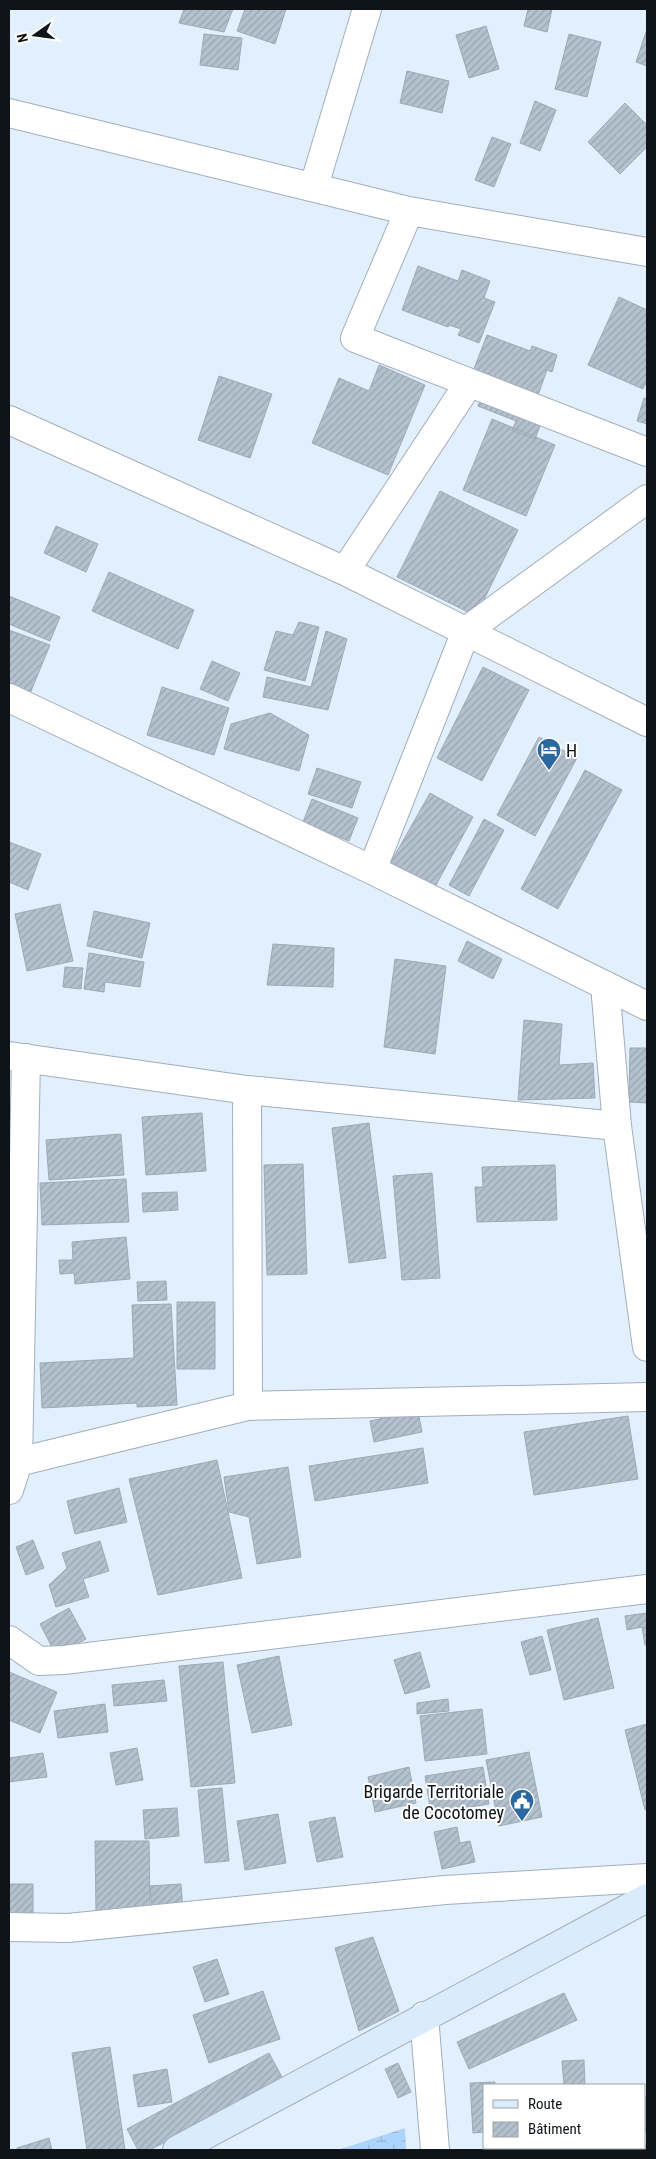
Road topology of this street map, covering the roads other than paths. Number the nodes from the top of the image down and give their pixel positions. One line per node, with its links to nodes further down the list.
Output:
1 (367, 9): 3 (street)
2 (9, 113): 3 (street)
3 (314, 186): 4 (street)
4 (409, 210): 5 (street); 6 (street)
5 (647, 252)
6 (469, 383): 8 (street); 10 (street)
7 (9, 420): 10 (street)
8 (647, 452)
9 (647, 499): 11 (street)
10 (345, 571): 11 (street)
11 (466, 631): 13 (street); 14 (street)
12 (9, 698): 14 (street)
13 (647, 722)
14 (372, 870): 15 (street)
15 (605, 985): 16 (street); 19 (street)
16 (647, 1006)
17 (17, 1057): 18 (street); 20 (street)
18 (247, 1090): 19 (street); 23 (street)
19 (617, 1126): 21 (street)
20 (16, 1227): 24 (street)
21 (647, 1346)
22 (647, 1397): 23 (street)
23 (248, 1406): 24 (street)
24 (18, 1462): 25 (street)
25 (9, 1490)
26 (647, 1589): 27 (street)
27 (9, 1640)
28 (647, 1878): 30 (street)
29 (647, 1898): 31 (main road)
30 (9, 1927)
31 (424, 2016): 32 (main road); 33 (street)
32 (177, 2150)
33 (435, 2150)

